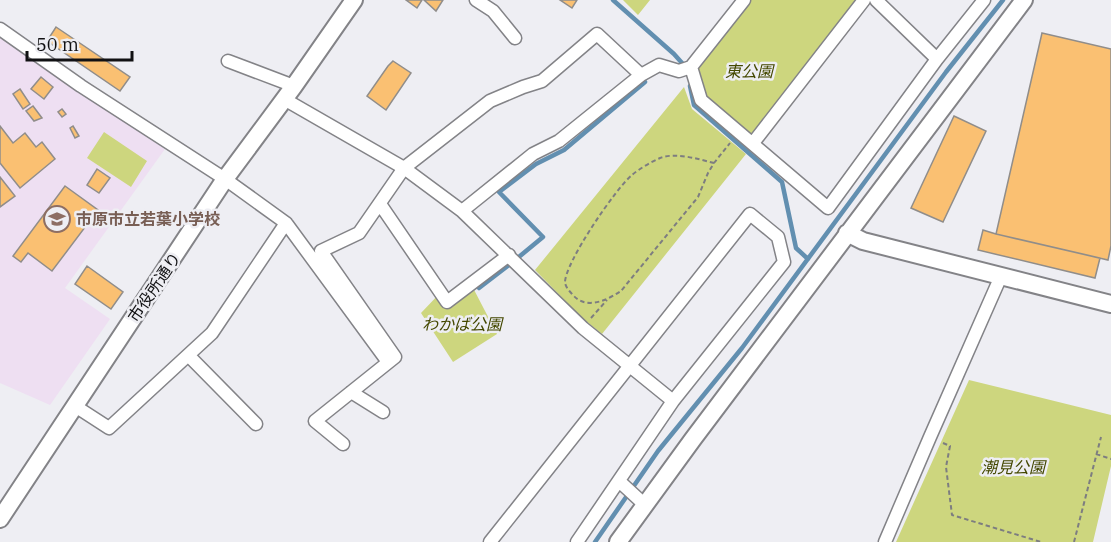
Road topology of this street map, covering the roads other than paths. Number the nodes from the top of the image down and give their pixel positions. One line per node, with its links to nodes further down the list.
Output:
1 (354, 0): 14 (street, 市役所通り)
2 (476, 0): 9 (street)
3 (744, 0): 12 (street)
4 (864, 0): 15 (street)
5 (876, 0): 10 (street)
6 (984, 0): 10 (street)
7 (1024, 0): 21 (street)
8 (0, 29): 17 (street)
9 (515, 38)
10 (937, 59): 15 (street)
11 (228, 61): 14 (street)
12 (692, 68): 13 (street); 15 (street)
13 (641, 75): 16 (street); 19 (street)
14 (289, 92): 16 (street); 17 (street, 市役所通り)
15 (753, 143)
16 (404, 168): 18 (street); 19 (street)
17 (225, 179): 20 (street); 30 (street, 市役所通り)
18 (380, 204): 22 (street); 26 (street)
19 (462, 211): 22 (street)
20 (285, 223): 25 (street); 26 (street)
21 (847, 233): 23 (street); 35 (street)
22 (509, 255): 27 (street)
23 (1001, 276): 24 (street); 40 (street)
24 (1111, 304)
25 (188, 356): 30 (street); 32 (street)
26 (388, 362): 28 (street)
27 (629, 365): 29 (street); 29 (street); 37 (street)
28 (351, 392): 31 (street); 33 (street)
29 (674, 401): 34 (street)
30 (75, 406): 36 (street, 市役所通り)
31 (384, 412)
32 (256, 424)
33 (343, 444)
34 (619, 481): 35 (street); 38 (street)
35 (645, 505): 39 (street)
36 (0, 519)
37 (490, 542)
38 (577, 542)
39 (618, 542)
40 (885, 542)

